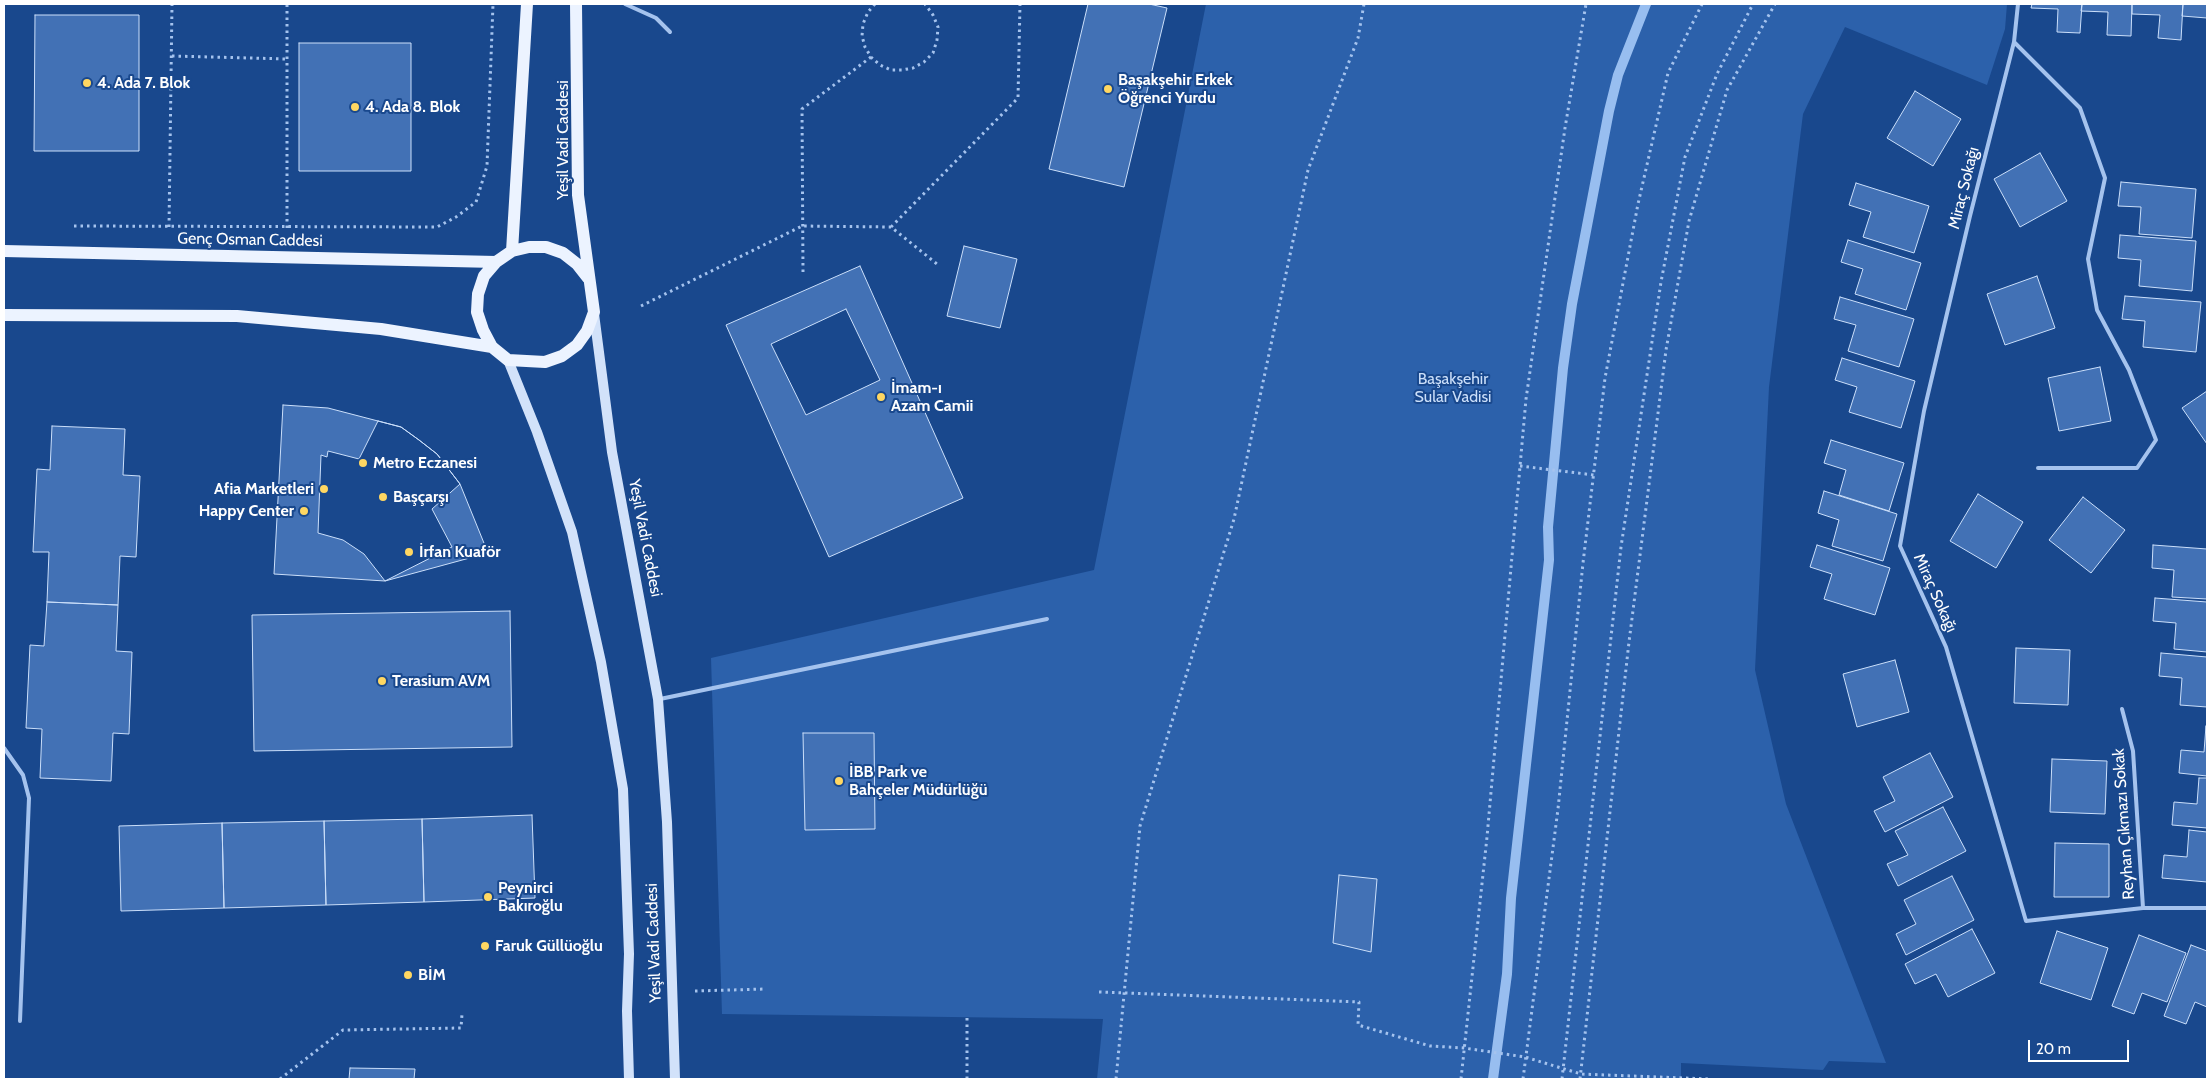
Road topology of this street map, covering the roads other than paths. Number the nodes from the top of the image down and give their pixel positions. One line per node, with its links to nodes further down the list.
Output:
1 (527, 4): 7 (main road)
2 (576, 4): 10 (main road, Yeşil Vadi Caddesi)
3 (624, 4): 5 (lane)
4 (2018, 4): 6 (lane, Miraç Sokağı)
5 (670, 32)
6 (2014, 42): 15 (lane); 20 (lane, Miraç Sokağı)
7 (512, 251): 9 (main road); 10 (main road)
8 (4, 252): 9 (main road, Genç Osman Caddesi)
9 (496, 262): 13 (main road)
10 (588, 278): 11 (main road, Yeşil Vadi Caddesi)
11 (594, 312): 14 (main road); 17 (main road, Yeşil Vadi Caddesi)
12 (4, 315): 13 (main road)
13 (492, 347): 14 (main road, Yeşil Vadi Caddesi)
14 (508, 360): 23 (main road, Yeşil Vadi Caddesi)
15 (2038, 468)
16 (1047, 618): 17 (lane)
17 (658, 699): 24 (main road, Yeşil Vadi Caddesi)
18 (2122, 709): 20 (lane, Reyhan Çıkmazı Sokak)
19 (4, 748): 22 (lane)
20 (2142, 908): 21 (lane, Miraç Sokağı)
21 (2207, 908)
22 (20, 1021)
23 (629, 1079)
24 (675, 1079)

